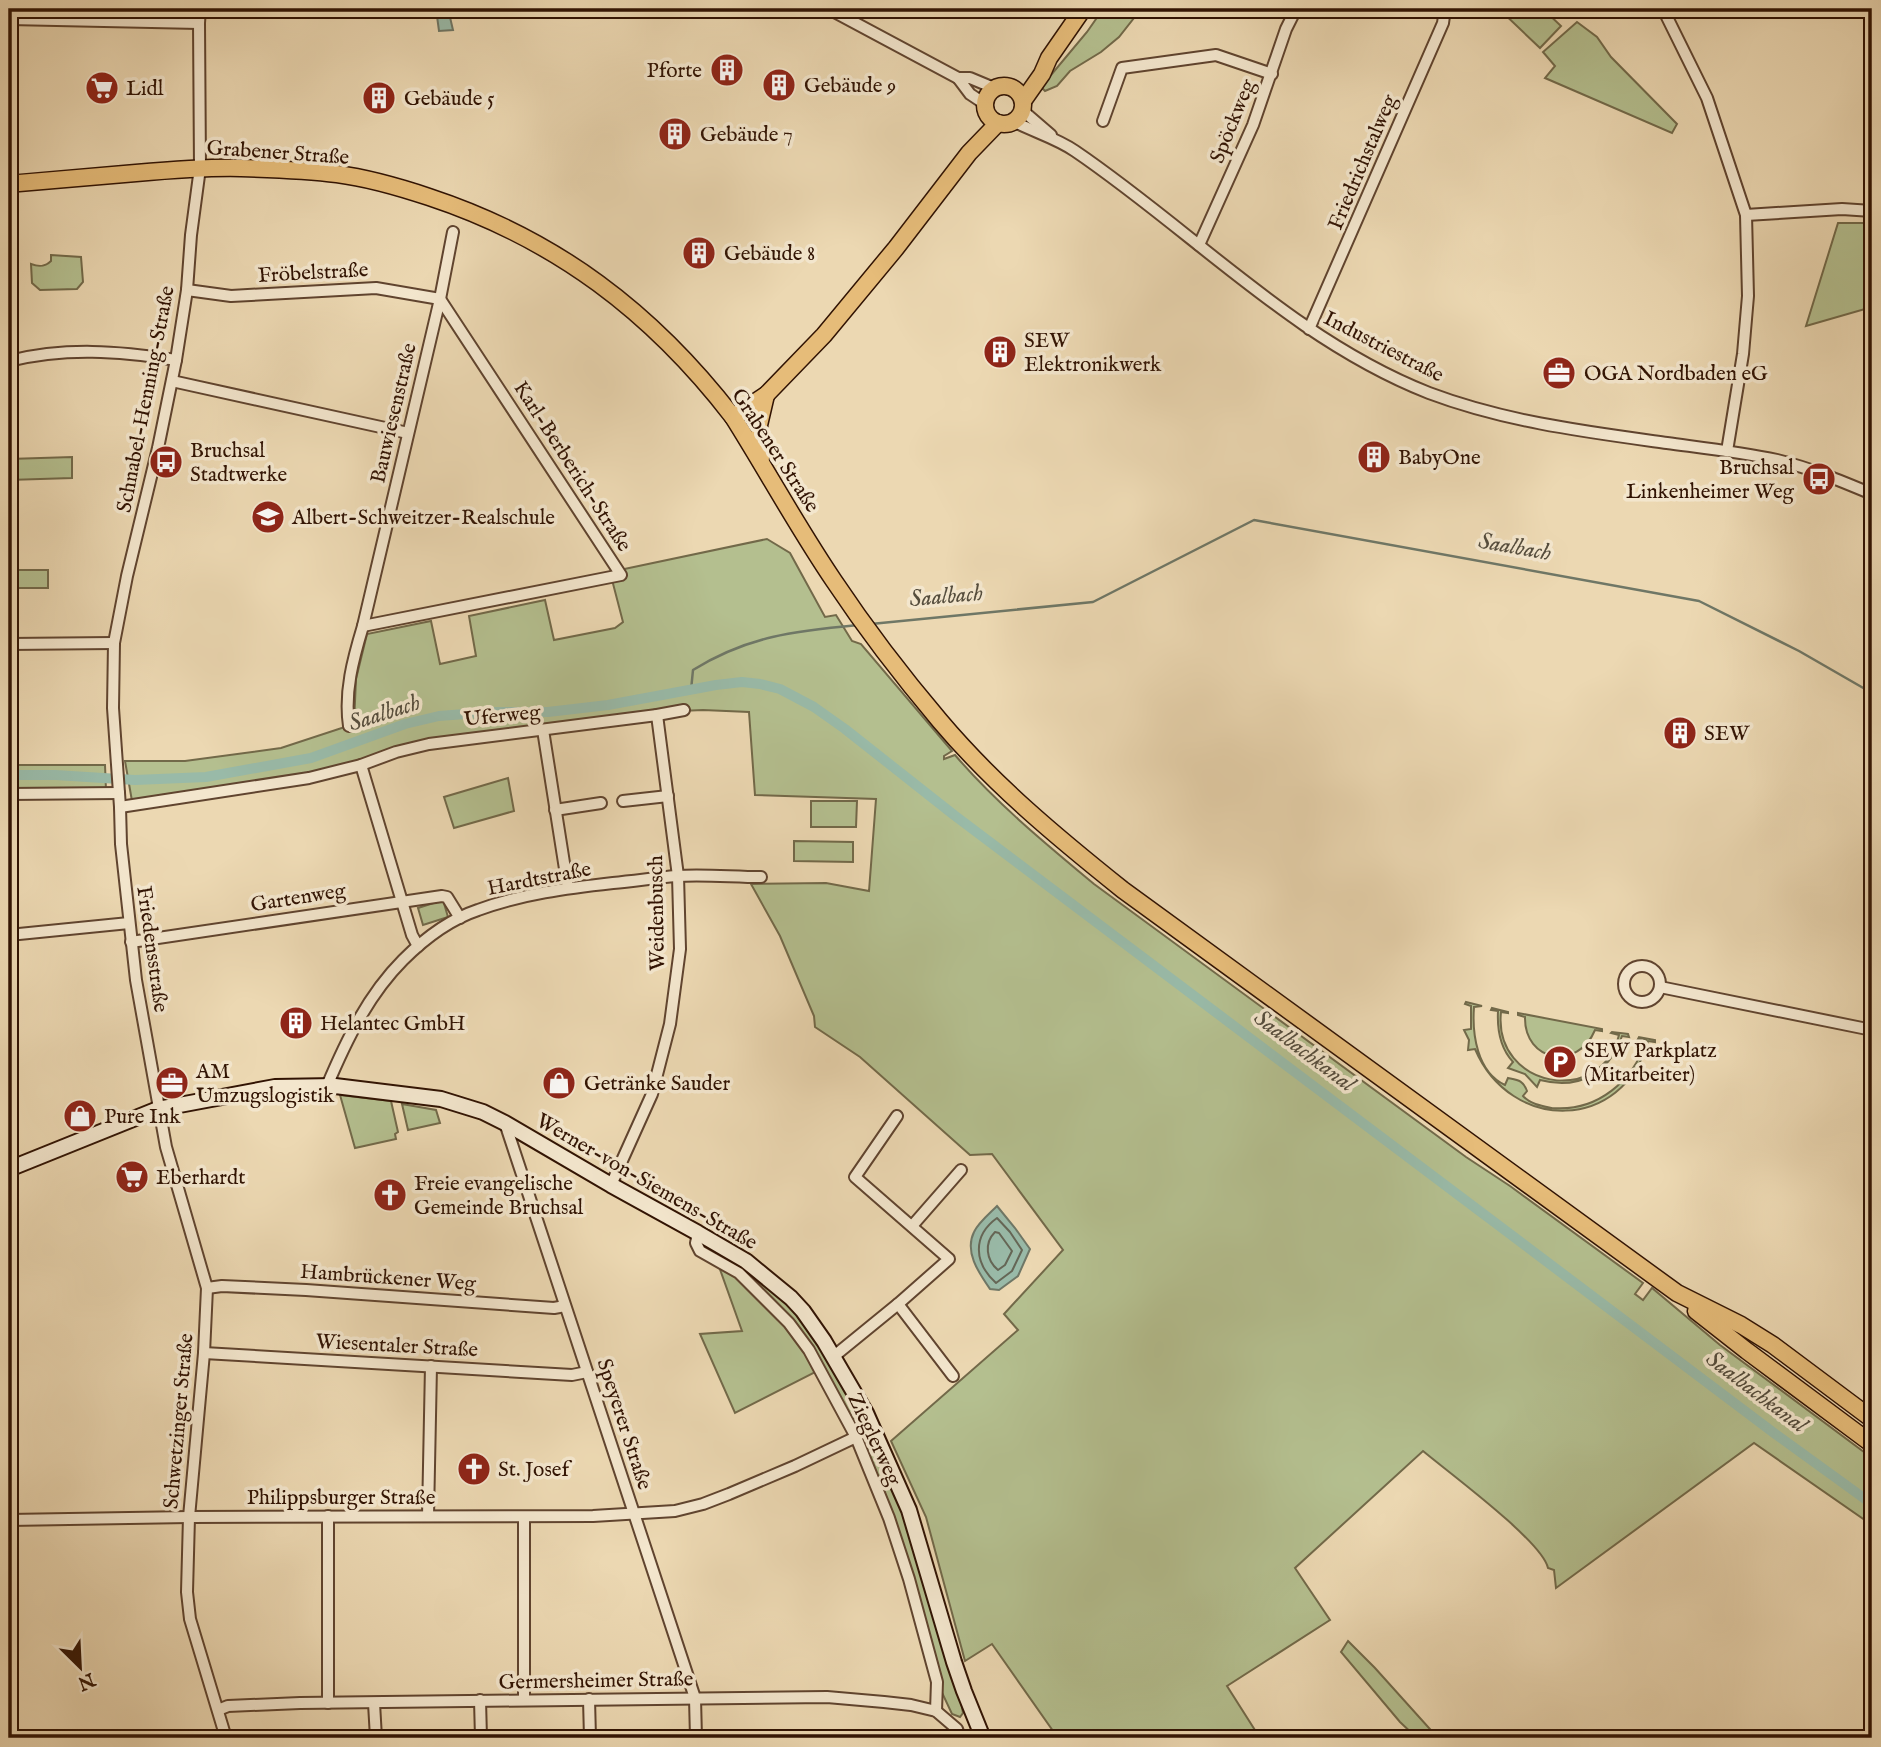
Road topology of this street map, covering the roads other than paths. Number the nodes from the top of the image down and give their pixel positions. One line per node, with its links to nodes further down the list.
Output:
1 (200, 9): 8 (street, Schnabel-Henning-Straße)
2 (829, 9): 10 (street)
3 (1083, 9): 12 (main road)
4 (1296, 9): 9 (street, Spöckweg)
5 (1445, 9): 22 (street, Friedrichstalweg)
6 (1664, 9): 17 (street)
7 (9, 19): 8 (street)
8 (199, 23): 14 (street, Schnabel-Henning-Straße)
9 (1272, 74): 13 (street); 19 (street, Spöckweg)
10 (958, 78): 11 (street); 12 (street, Industriestraße)
11 (994, 88): 12 (main road)
12 (1006, 109): 19 (street, Industriestraße); 26 (main road)
13 (1103, 121)
14 (200, 168): 15 (main road, Grabener Straße); 20 (street, Schnabel-Henning-Straße); 27 (main road, Grabener Straße)
15 (9, 184)
16 (1872, 211): 17 (street)
17 (1746, 215): 29 (street)
18 (453, 232): 21 (street, Bauwiesenstraße)
19 (1199, 245): 22 (street, Industriestraße)
20 (187, 290): 21 (street, Fröbelstraße); 23 (street, Schnabel-Henning-Straße)
21 (440, 299): 28 (street, Bauwiesenstraße); 32 (street, Karl-Berberich-Straße)
22 (1309, 329): 29 (street, Industriestraße)
23 (176, 360): 24 (street); 25 (street, Schnabel-Henning-Straße)
24 (9, 361)
25 (172, 381): 28 (street); 33 (street, Schnabel-Henning-Straße)
26 (766, 395): 27 (main road); 30 (main road)
27 (733, 417): 30 (main road, Grabener Straße)
28 (408, 433): 32 (street, Bauwiesenstraße)
29 (1727, 451): 31 (street, Industriestraße)
30 (761, 462): 68 (main road, Grabener Straße)
31 (1872, 494)
32 (363, 626): 37 (street, Bauwiesenstraße)
33 (114, 643): 34 (street); 40 (street, Schnabel-Henning-Straße)
34 (9, 644)
35 (684, 710): 36 (street, Uferweg)
36 (657, 715): 38 (street, Uferweg); 42 (street, Weidenbusch)
37 (349, 726)
38 (543, 730): 39 (street, Uferweg); 46 (street)
39 (361, 765): 45 (street, Uferweg); 50 (street)
40 (119, 790): 41 (street); 45 (street, Friedensstraße)
41 (9, 794)
42 (668, 796): 43 (street); 47 (street, Weidenbusch)
43 (623, 801)
44 (601, 803): 46 (street)
45 (120, 807): 52 (street, Friedensstraße)
46 (555, 810): 49 (street)
47 (678, 876): 48 (street, Hardtstraße); 49 (street, Hardtstraße); 64 (street, Weidenbusch)
48 (761, 877)
49 (568, 888): 51 (street, Hardtstraße)
50 (402, 902): 51 (street, Gartenweg); 54 (street, Gartenweg); 55 (street)
51 (460, 918): 55 (street, Hardtstraße)
52 (129, 923): 53 (street); 54 (street, Friedensstraße)
53 (9, 935)
54 (131, 942): 59 (street, Friedensstraße)
55 (418, 946): 58 (street, Hardtstraße)
56 (1660, 988): 57 (street)
57 (1872, 1030)
58 (327, 1086): 59 (main road, Werner-von-Siemens-Straße); 61 (main road, Werner-von-Siemens-Straße)
59 (158, 1109): 62 (main road, Werner-von-Siemens-Straße); 67 (street, Schwetzinger Straße)
60 (897, 1116): 65 (street)
61 (505, 1123): 64 (main road, Werner-von-Siemens-Straße); 70 (street, Speyerer Straße)
62 (9, 1169)
63 (961, 1170): 65 (street)
64 (611, 1185): 66 (main road, Werner-von-Siemens-Straße)
65 (912, 1226): 69 (street)
66 (698, 1233): 72 (main road, Werner-von-Siemens-Straße); 78 (street, Zieglerweg)
67 (207, 1288): 70 (street, Hambrückener Weg); 71 (street, Schwetzinger Straße)
68 (1677, 1293): 76 (main road); 79 (main road)
69 (898, 1304): 72 (street); 75 (street)
70 (565, 1307): 74 (street, Speyerer Straße)
71 (204, 1353): 73 (street, Wiesentaler Straße); 83 (street, Schwetzinger Straße)
72 (834, 1357): 94 (main road, Werner-von-Siemens-Straße)
73 (431, 1366): 74 (street, Wiesentaler Straße); 82 (street)
74 (587, 1372): 80 (street, Speyerer Straße)
75 (953, 1376)
76 (1865, 1407): 77 (main road)
77 (1872, 1419)
78 (856, 1437): 80 (street, Philippsburger Straße); 93 (street, Zieglerweg)
79 (1872, 1444)
80 (634, 1514): 84 (street, Philippsburger Straße); 86 (street, Speyerer Straße)
81 (328, 1516): 82 (street, Philippsburger Straße); 83 (street, Philippsburger Straße); 90 (street)
82 (428, 1516): 84 (street, Philippsburger Straße)
83 (189, 1517): 85 (street, Philippsburger Straße); 92 (street, Schwetzinger Straße)
84 (524, 1517): 87 (street)
85 (9, 1520)
86 (695, 1698): 88 (street, Germersheimer Straße); 93 (street, Germersheimer Straße); 100 (street, Speyerer Straße)
87 (524, 1699): 88 (street, Germersheimer Straße); 89 (street, Germersheimer Straße)
88 (589, 1699): 99 (street)
89 (480, 1700): 91 (street, Germersheimer Straße); 98 (street)
90 (328, 1703): 91 (street, Germersheimer Straße); 92 (street, Germersheimer Straße)
91 (374, 1703): 97 (street)
92 (218, 1710): 96 (street, Schwetzinger Straße)
93 (936, 1712): 95 (street, Germersheimer Straße)
94 (976, 1722): 95 (street); 101 (main road, Werner-von-Siemens-Straße)
95 (959, 1734)
96 (226, 1738)
97 (376, 1738)
98 (481, 1738)
99 (590, 1738)
100 (696, 1738)
101 (983, 1738)

